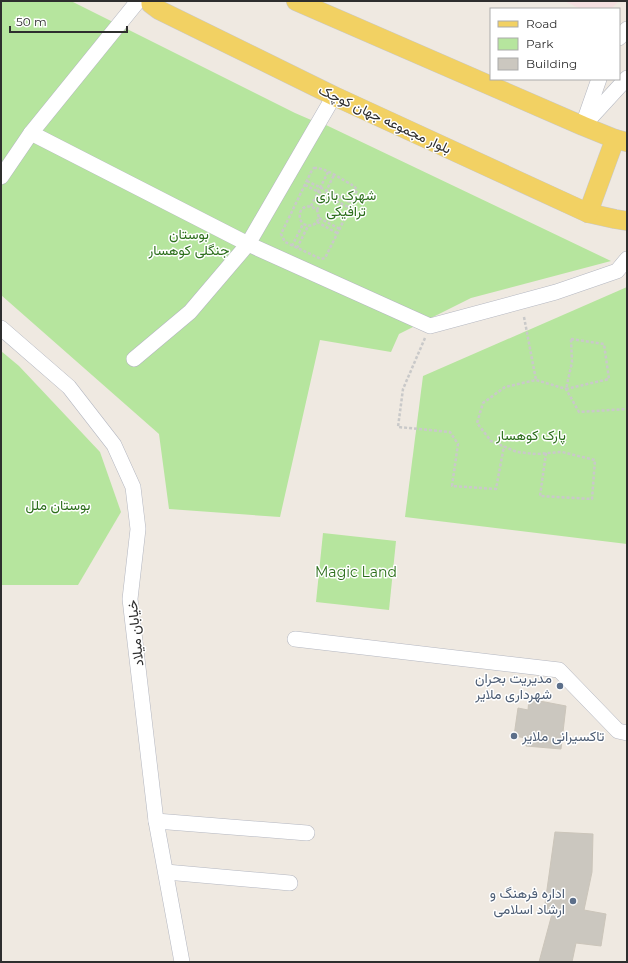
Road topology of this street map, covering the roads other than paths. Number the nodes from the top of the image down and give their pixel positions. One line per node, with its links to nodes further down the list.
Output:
1 (138, 1): 10 (street)
2 (151, 1): 8 (main road, بلوار مجموعه جهان کوچک)
3 (296, 1): 9 (main road)
4 (627, 29): 5 (street)
5 (620, 36)
6 (627, 78): 9 (street)
7 (599, 80): 9 (street)
8 (334, 96): 13 (main road, بلوار مجموعه جهان کوچک); 15 (street)
9 (583, 126): 11 (main road)
10 (31, 133): 12 (street); 15 (street)
11 (621, 141): 13 (main road)
12 (1, 177)
13 (588, 212): 14 (main road, بلوار مجموعه جهان کوچک)
14 (627, 221)
15 (248, 244): 16 (street); 18 (street)
16 (627, 259)
17 (1, 328): 21 (street, خیابان میلاد)
18 (134, 359)
19 (295, 639): 20 (street)
20 (627, 733)
21 (156, 821): 22 (street); 23 (street, خیابان میلاد)
22 (307, 833)
23 (166, 872): 24 (street); 25 (street, خیابان میلاد)
24 (290, 883)
25 (182, 962)

